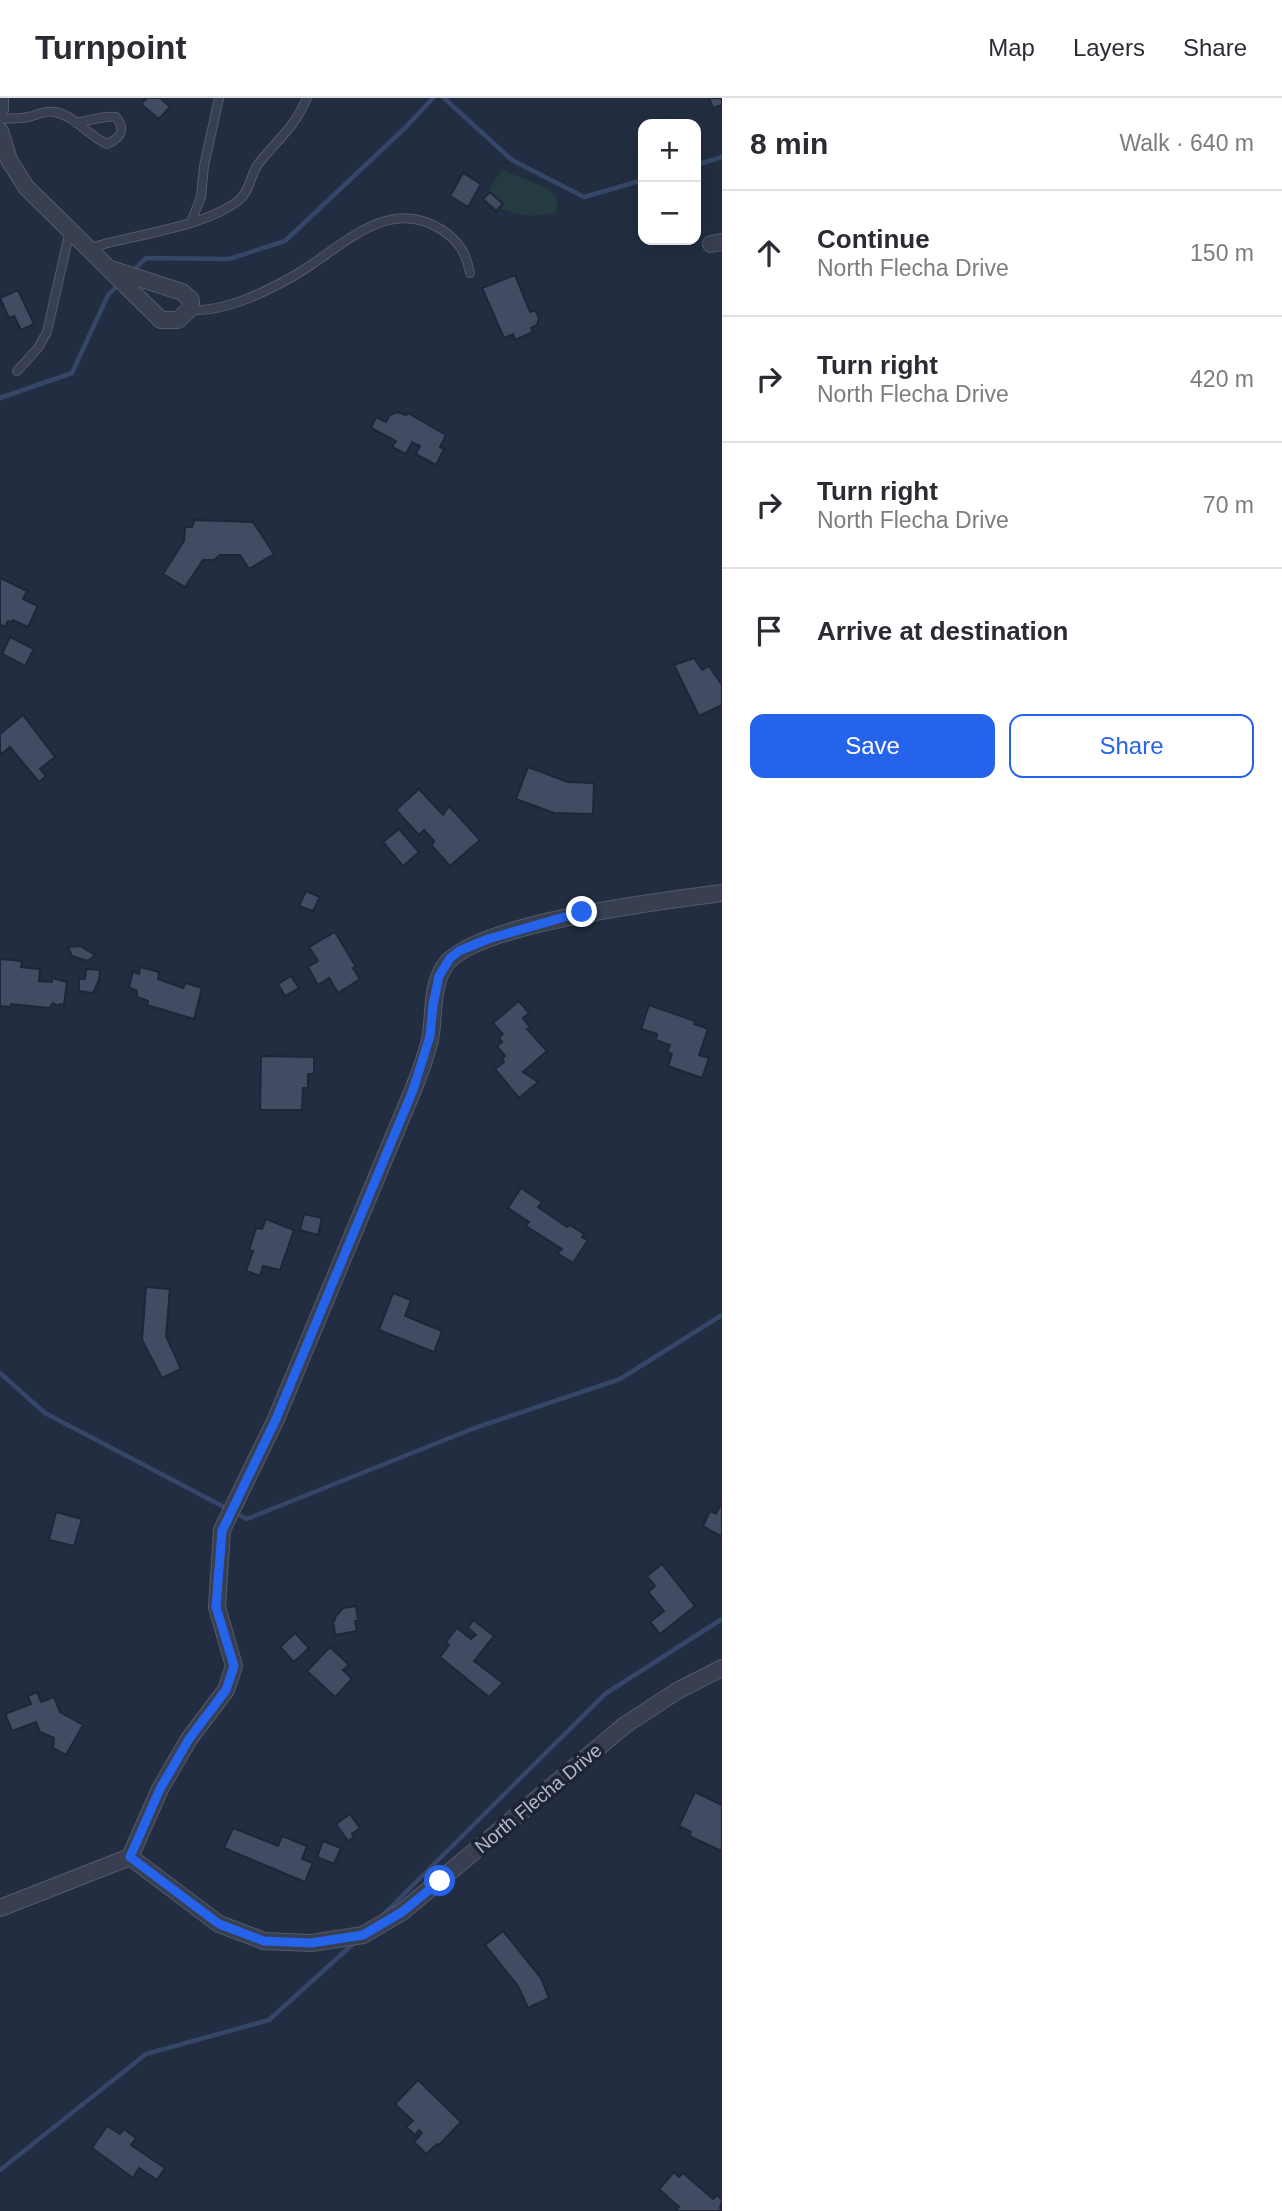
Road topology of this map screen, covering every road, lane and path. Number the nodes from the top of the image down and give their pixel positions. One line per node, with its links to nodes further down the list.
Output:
1 (0, 98): 4 (street)
2 (219, 98): 8 (lane)
3 (307, 98): 8 (lane)
4 (0, 110)
5 (0, 118): 6 (lane)
6 (76, 123): 6 (lane)
7 (0, 131): 9 (street)
8 (191, 222): 10 (lane)
9 (70, 230): 10 (street); 14 (lane)
10 (90, 248): 11 (street)
11 (111, 269): 13 (street); 13 (street)
12 (470, 273): 13 (lane)
13 (189, 310)
14 (17, 371)
15 (722, 892): 17 (street)
16 (722, 1668): 17 (street, North Flecha Drive)
17 (130, 1857): 18 (street)
18 (0, 1908)

